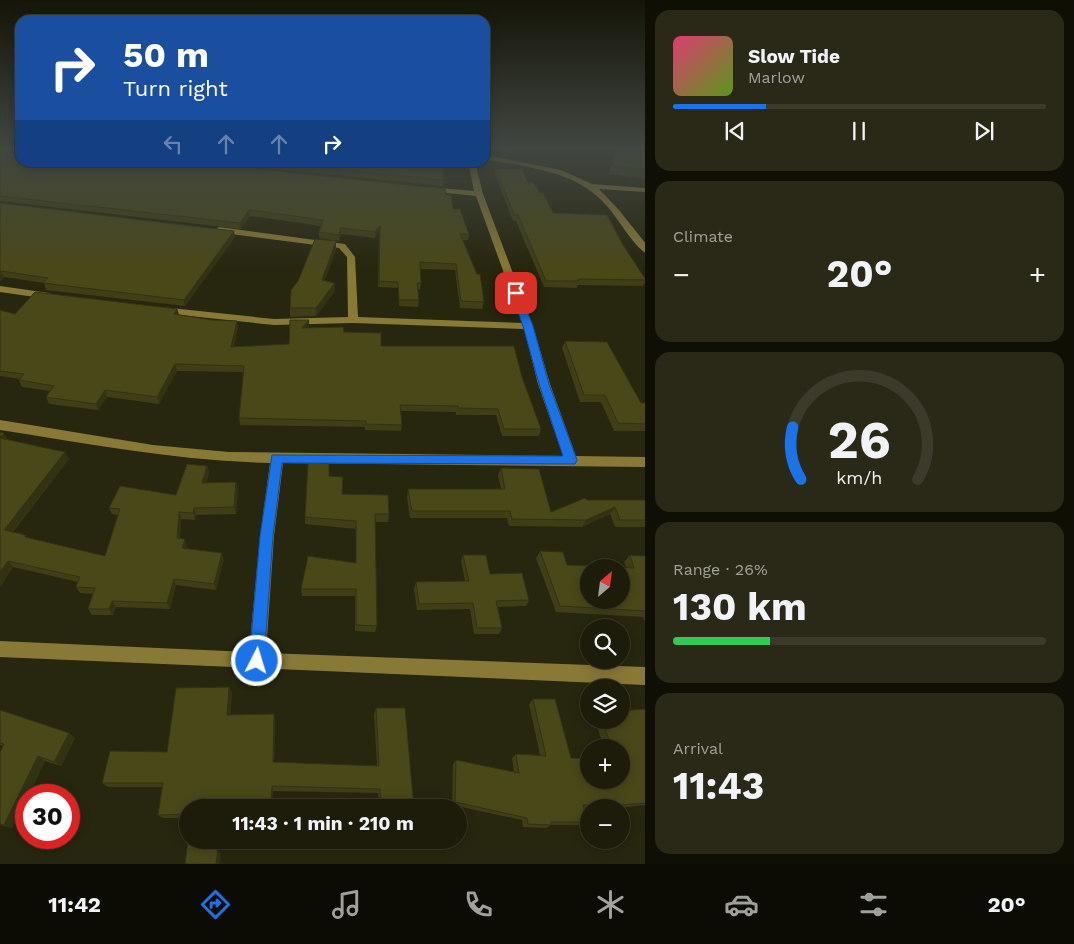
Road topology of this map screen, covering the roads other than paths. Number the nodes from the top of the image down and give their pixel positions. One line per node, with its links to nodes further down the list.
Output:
1 (433, 189): 4 (street)
2 (478, 189): 4 (street)
3 (595, 189): 6 (street)
4 (479, 194): 11 (street)
5 (206, 229): 10 (street)
6 (645, 251)
7 (0, 289): 8 (street)
8 (61, 297)
9 (147, 308): 10 (street)
10 (353, 320): 11 (street)
11 (528, 326): 14 (street)
12 (0, 425): 13 (street)
13 (277, 459): 14 (street); 17 (street)
14 (571, 460): 15 (street)
15 (645, 462)
16 (0, 649): 17 (street)
17 (257, 661): 18 (street)
18 (645, 676)

